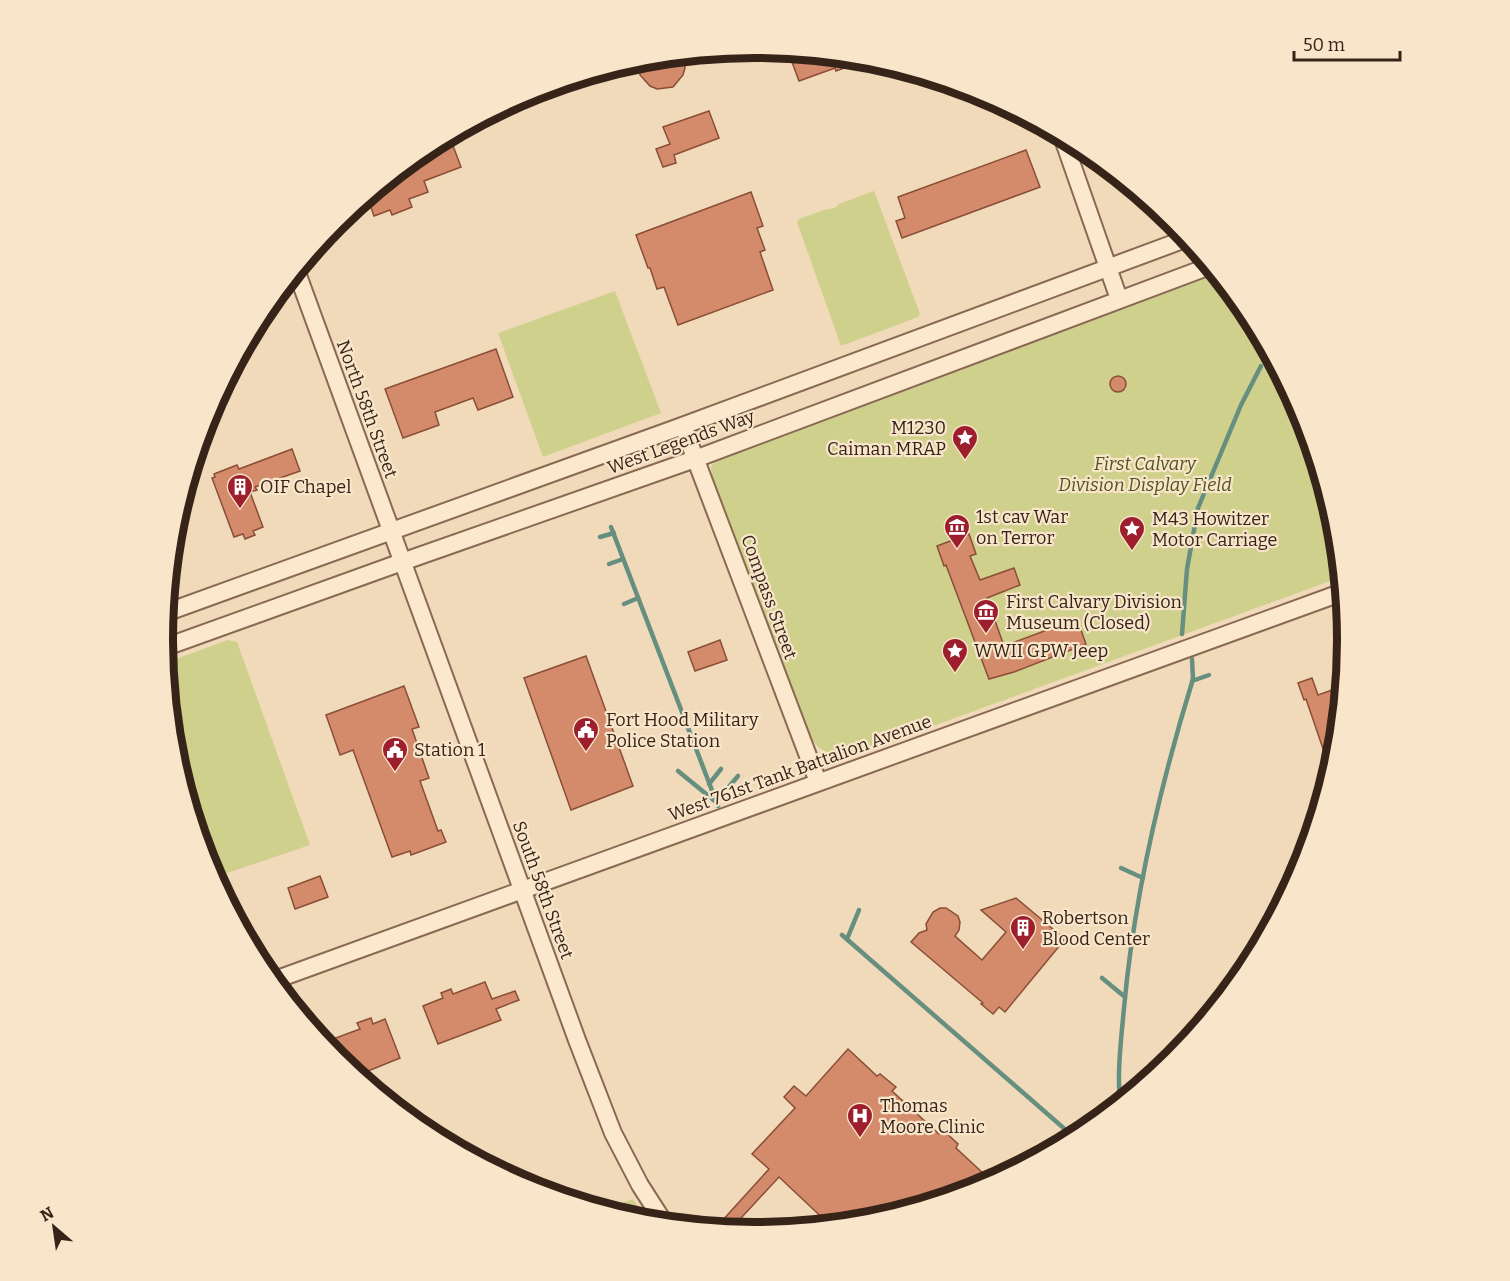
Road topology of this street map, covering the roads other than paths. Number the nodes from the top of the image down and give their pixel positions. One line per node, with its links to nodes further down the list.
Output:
1 (1067, 150): 3 (street)
2 (1179, 242): 3 (street, West Legends Way)
3 (1110, 268): 6 (street); 7 (street, West Legends Way)
4 (1203, 269): 6 (street, West Legends Way)
5 (299, 279): 9 (street, North 58th Street)
6 (1119, 299): 8 (street, West Legends Way)
7 (683, 426): 8 (street, Compass Street); 9 (street, West Legends Way)
8 (695, 459): 10 (street, West Legends Way); 14 (street, Compass Street)
9 (390, 531): 10 (street, North 58th Street); 12 (street, West Legends Way)
10 (402, 562): 13 (street, West Legends Way); 15 (street, South 58th Street)
11 (1335, 595): 14 (street, West 761st Tank Battalion Avenue)
12 (174, 611)
13 (173, 644)
14 (818, 782): 15 (street, West 761st Tank Battalion Avenue)
15 (522, 891): 16 (street, West 761st Tank Battalion Avenue); 17 (street, South 58th Street)
16 (281, 978)
17 (659, 1214)

